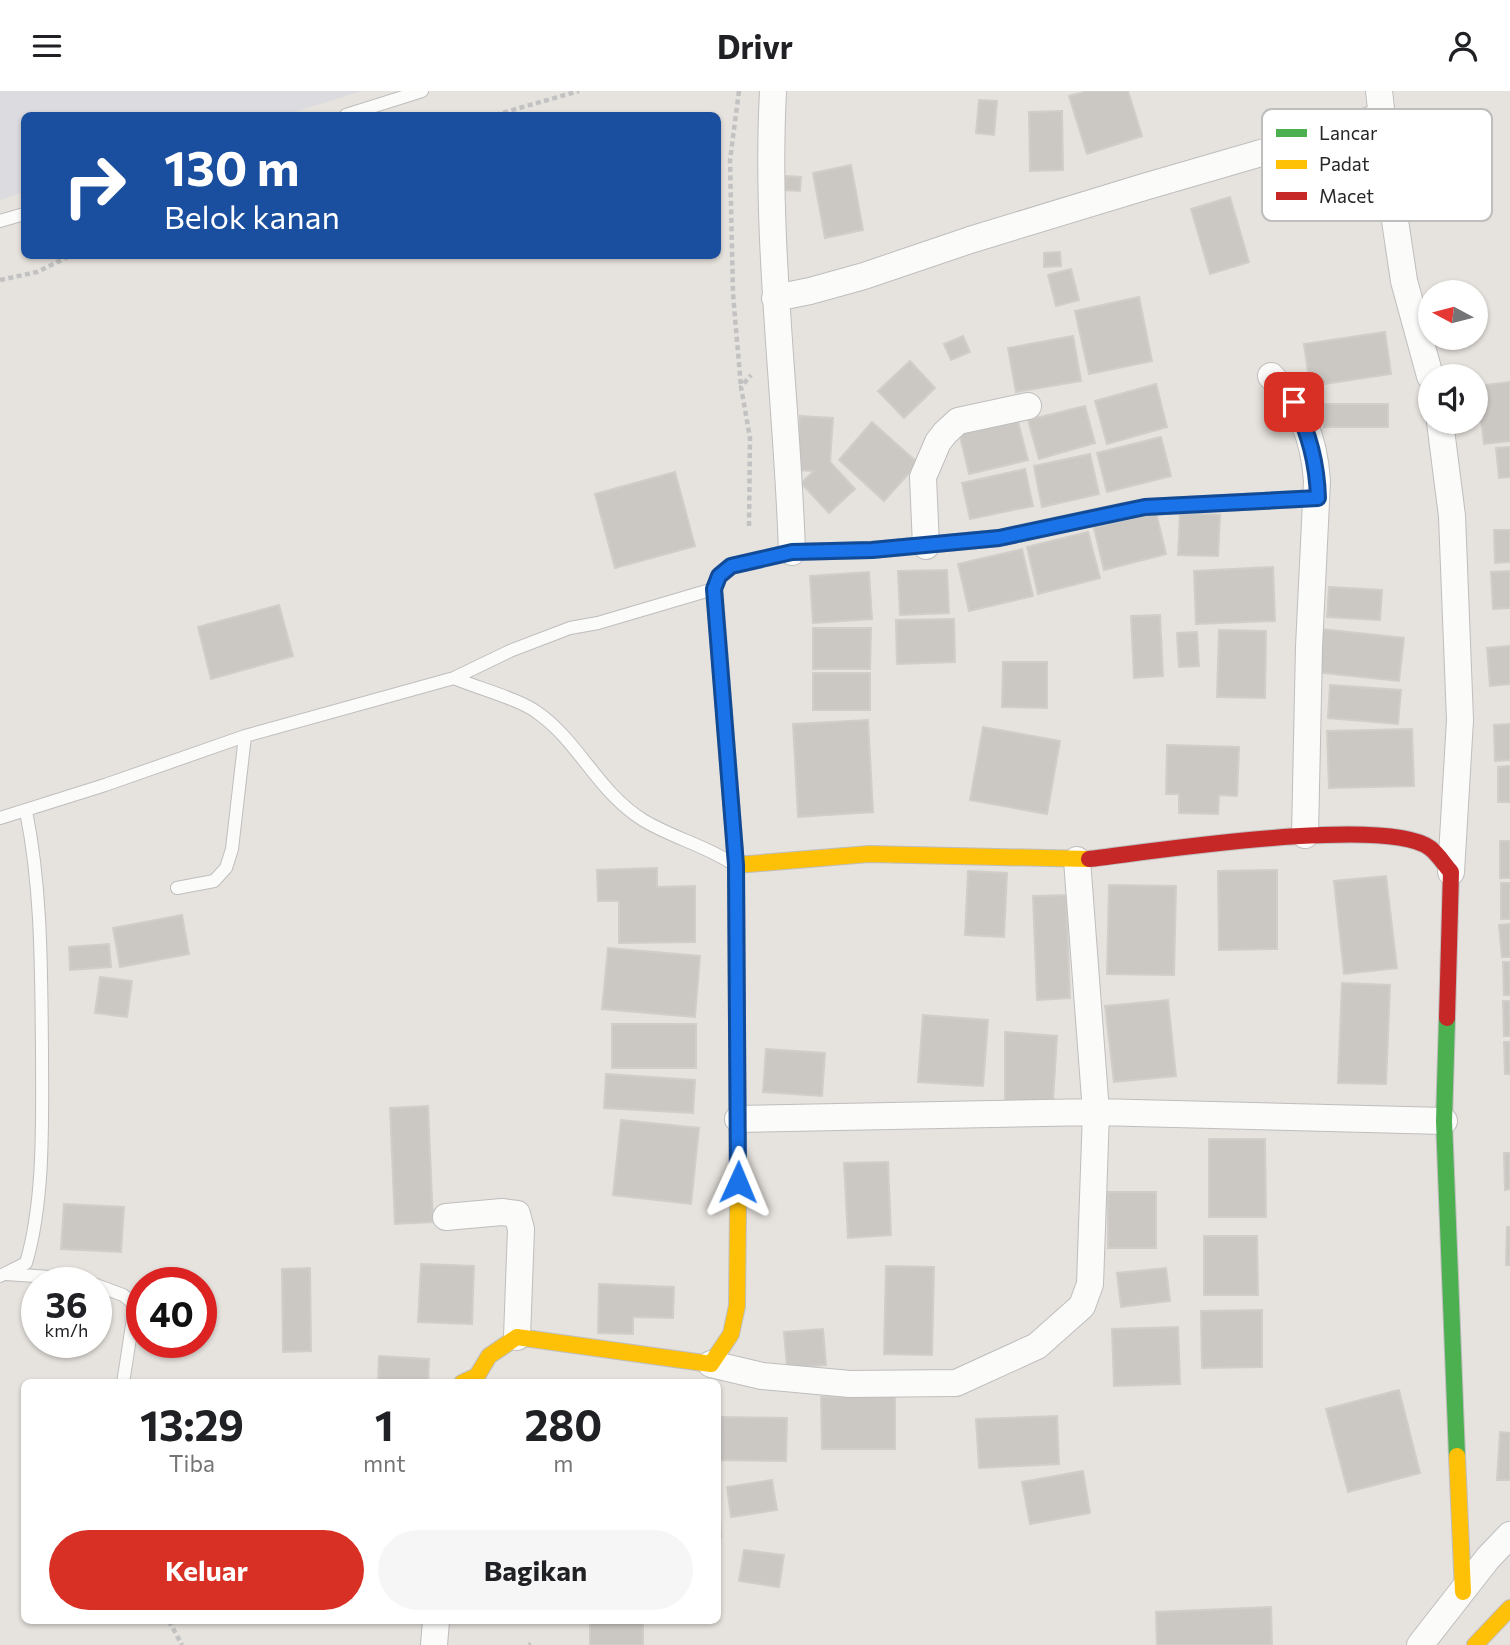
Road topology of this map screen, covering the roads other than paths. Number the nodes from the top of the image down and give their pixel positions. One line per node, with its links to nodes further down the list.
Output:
1 (422, 91): 3 (lane)
2 (773, 91): 8 (street)
3 (356, 112)
4 (1262, 153): 8 (street)
5 (21, 215): 6 (lane)
6 (0, 221)
7 (1396, 221): 9 (street)
8 (775, 298): 15 (street)
9 (1427, 364)
10 (1271, 376): 13 (street)
11 (1028, 406): 14 (street)
12 (1442, 434): 24 (street)
13 (1318, 498): 14 (street); 21 (street)
14 (926, 545): 15 (street)
15 (792, 552): 16 (street)
16 (714, 589): 17 (lane); 23 (street)
17 (454, 678): 18 (lane); 23 (lane)
18 (245, 736): 19 (lane); 25 (lane)
19 (26, 811): 20 (lane); 30 (lane)
20 (0, 818)
21 (1305, 835): 22 (street); 24 (street)
22 (1077, 860): 23 (street); 26 (street)
23 (736, 865): 27 (street)
24 (1451, 872): 28 (street)
25 (177, 888)
26 (1096, 1112): 27 (street); 28 (street); 34 (street)
27 (738, 1119): 34 (street)
28 (1444, 1121): 38 (street)
29 (446, 1217): 33 (street)
30 (3, 1275): 31 (lane)
31 (21, 1276)
32 (112, 1290): 35 (lane)
33 (516, 1337): 34 (street); 36 (street)
34 (701, 1370)
35 (124, 1379)
36 (470, 1379)
37 (1510, 1535): 38 (street)
38 (1463, 1592): 43 (street)
39 (1510, 1608): 41 (street)
40 (436, 1624): 42 (street)
41 (1492, 1640)
42 (434, 1645)
43 (1420, 1645)

